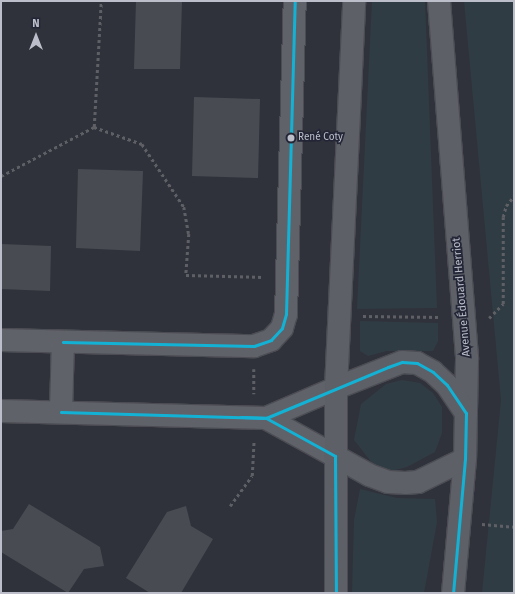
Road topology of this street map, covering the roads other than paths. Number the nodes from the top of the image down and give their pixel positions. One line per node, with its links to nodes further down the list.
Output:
1 (295, 1): 5 (street)
2 (354, 1): 6 (main road)
3 (439, 1): 9 (main road, Avenue Édouard Herriot)
4 (1, 340): 5 (street)
5 (63, 342): 8 (street)
6 (336, 388): 9 (main road); 10 (street); 11 (main road)
7 (1, 410): 8 (street)
8 (61, 412): 10 (street)
9 (466, 413): 12 (main road, Avenue Édouard Herriot)
10 (266, 418): 11 (street)
11 (335, 456): 12 (main road); 13 (main road)
12 (465, 459): 14 (main road, Avenue Édouard Herriot)
13 (336, 593)
14 (452, 593)

